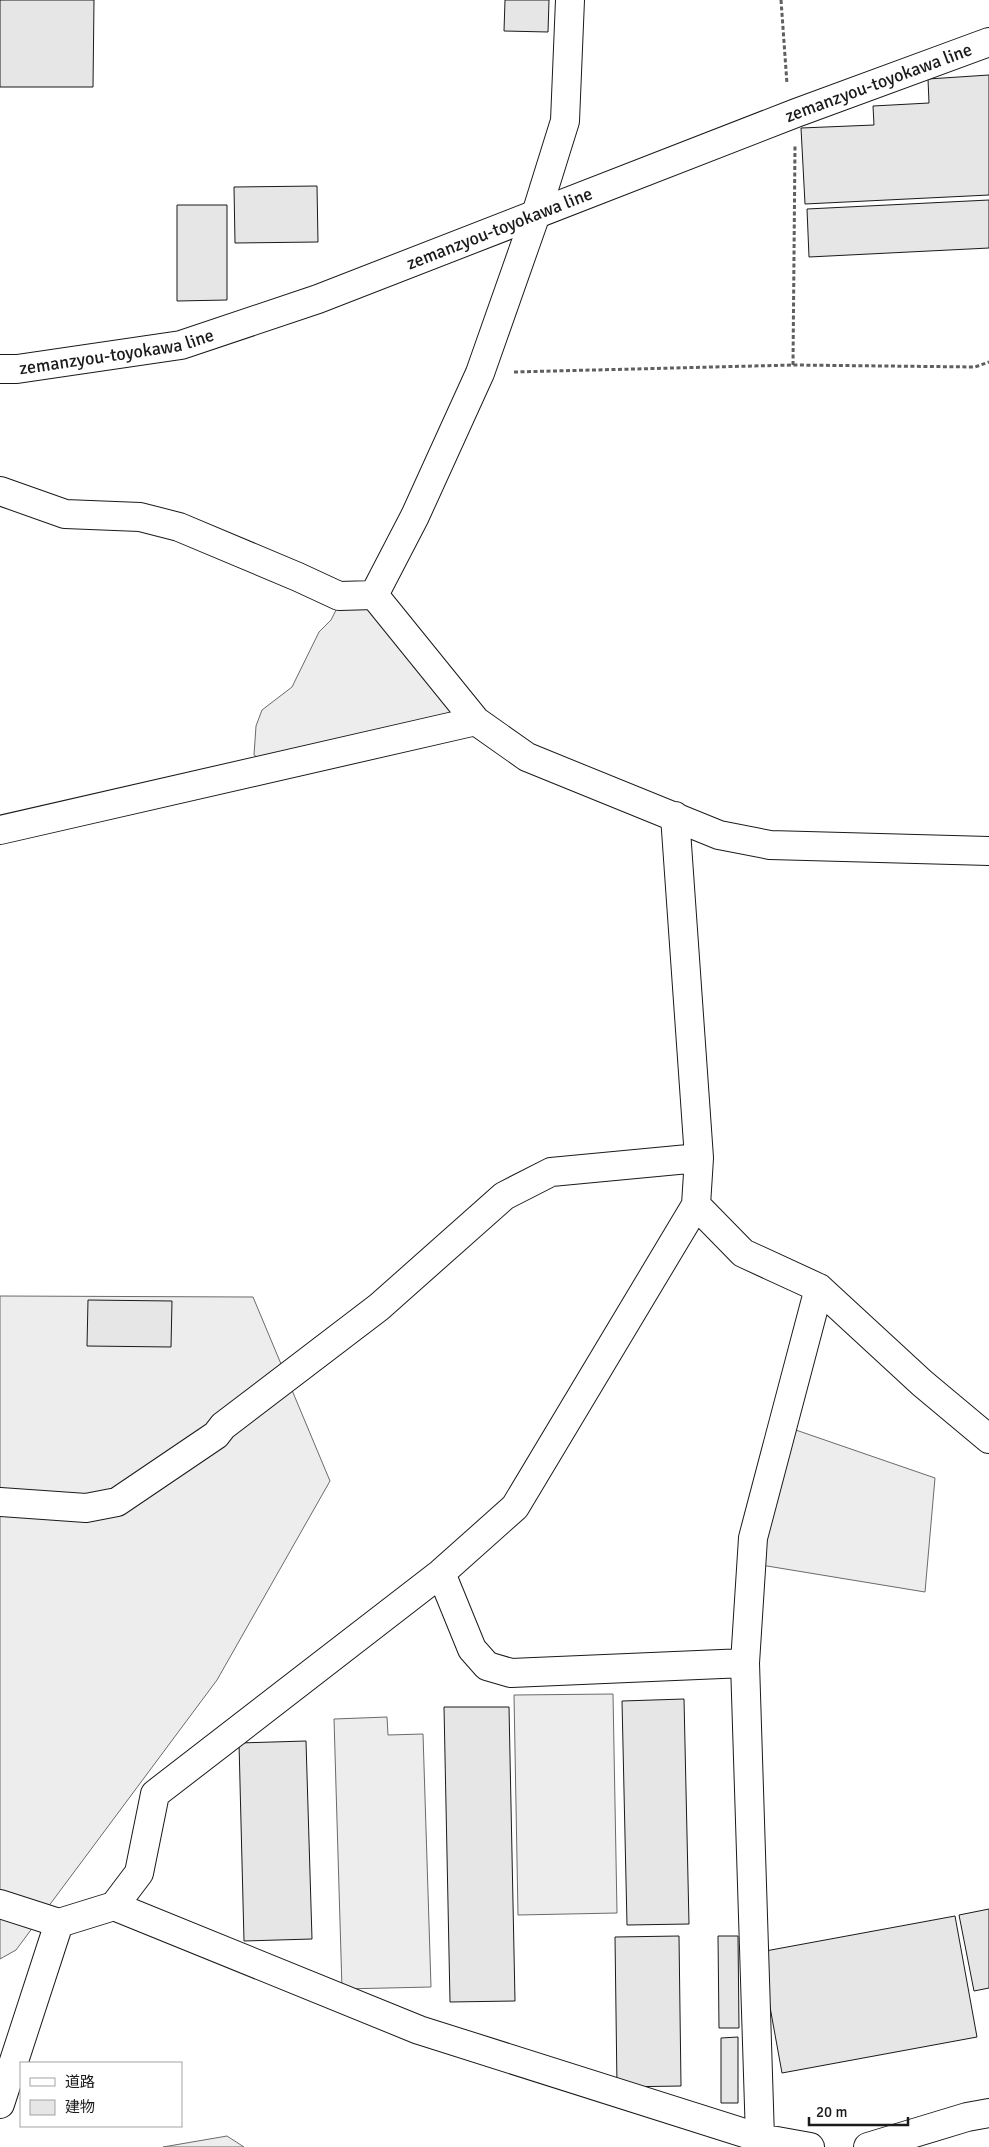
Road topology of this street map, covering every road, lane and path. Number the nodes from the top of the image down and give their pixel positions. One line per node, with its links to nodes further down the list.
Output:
1 (570, 0): 5 (street)
2 (781, 0): 4 (path)
3 (989, 42): 4 (street, zemanzyou-toyokawa line)
4 (796, 113): 5 (street, zemanzyou-toyokawa line); 7 (path)
5 (536, 214): 8 (street, zemanzyou-toyokawa line); 9 (street)
6 (989, 362): 7 (path)
7 (793, 365): 9 (path)
8 (0, 369)
9 (480, 373): 11 (street)
10 (0, 491): 11 (street)
11 (374, 595): 12 (street)
12 (476, 721): 13 (street); 14 (street)
13 (675, 816): 15 (street); 16 (street)
14 (0, 830)
15 (989, 851)
16 (699, 1158): 17 (street); 20 (street)
17 (696, 1205): 18 (street); 21 (street)
18 (819, 1288): 19 (street); 22 (street)
19 (989, 1439)
20 (0, 1502)
21 (441, 1573): 22 (street); 24 (street)
22 (745, 1663): 28 (street)
23 (0, 1904): 25 (street)
24 (114, 1906): 25 (street); 28 (street)
25 (59, 1923): 26 (street)
26 (0, 2104)
27 (989, 2113): 30 (street)
28 (760, 2138): 29 (street)
29 (810, 2147)
30 (868, 2147)

